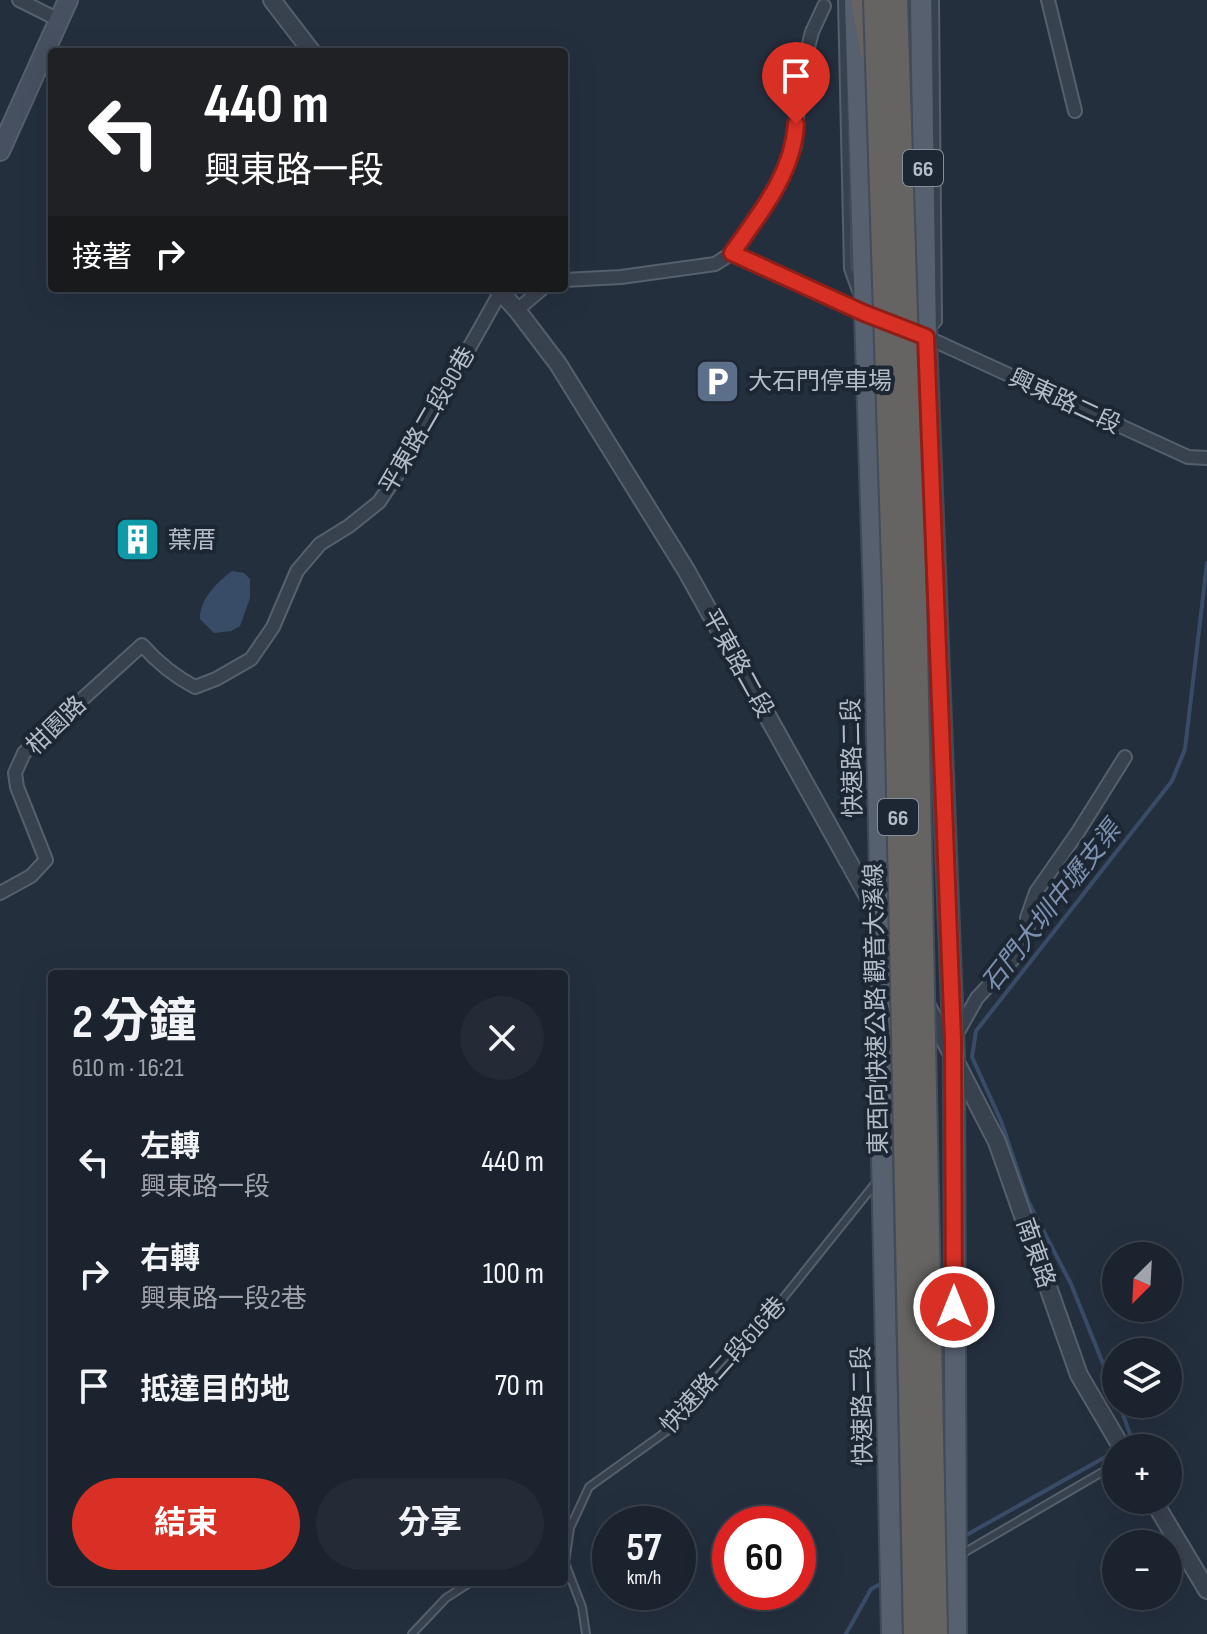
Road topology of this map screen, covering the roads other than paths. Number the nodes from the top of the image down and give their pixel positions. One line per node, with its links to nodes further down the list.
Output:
1 (19, 0): 14 (street)
2 (68, 0): 14 (main road)
3 (272, 0): 15 (street)
4 (842, 0): 25 (lane, 快速路二段)
5 (855, 0): 25 (main road, 快速路二段 / 66)
6 (862, 0): 16 (highway, bridge)
7 (875, 0): 16 (highway, 東西向快速公路 觀音大溪線 / 66, bridge)
8 (896, 0): 16 (highway, 東西向快速公路 觀音大溪線 / 66, bridge)
9 (903, 0): 16 (highway, bridge)
10 (921, 0): 26 (main road, 66)
11 (935, 0): 26 (lane)
12 (1048, 0): 17 (street)
13 (824, 6): 19 (street)
14 (59, 20): 18 (main road)
15 (309, 48)
16 (888, 82): 48 (highway, 東西向快速公路 觀音大溪線 / 66, bridge); 49 (highway, 東西向快速公路 觀音大溪線 / 66, bridge)
17 (1075, 111)
18 (0, 151)
19 (732, 253): 20 (street); 25 (street, 興東路二段)
20 (568, 280)
21 (498, 292): 28 (street, 平東路二段90巷)
22 (501, 292): 24 (street, 平東路二段)
23 (538, 292): 24 (street)
24 (517, 310): 31 (street, 平東路二段)
25 (864, 313): 26 (street, 興東路二段); 31 (main road, 快速路二段 / 66)
26 (926, 337): 27 (street, 興東路二段); 32 (main road, 66)
27 (1207, 458)
28 (142, 645): 30 (street, 柑園路)
29 (1125, 757): 32 (street)
30 (0, 893)
31 (881, 920): 32 (street, 平東路二段); 33 (main road, 快速路二段 / 66)
32 (953, 1047): 34 (street, 南東路); 38 (main road, 66)
33 (882, 1174): 37 (lane, 快速路二段616巷); 44 (main road, 快速路二段 / 66)
34 (1114, 1434)
35 (1102, 1472): 38 (lane)
36 (1161, 1514): 43 (street)
37 (568, 1536)
38 (955, 1558): 40 (lane); 50 (main road, 66)
39 (568, 1571): 46 (lane, 快速路二段616巷)
40 (929, 1574)
41 (917, 1581): 44 (lane)
42 (465, 1586): 45 (lane)
43 (1207, 1590)
44 (892, 1597): 47 (main road, 快速路二段 / 66)
45 (412, 1634)
46 (586, 1634)
47 (892, 1634)
48 (915, 1634)
49 (936, 1634)
50 (956, 1634)

